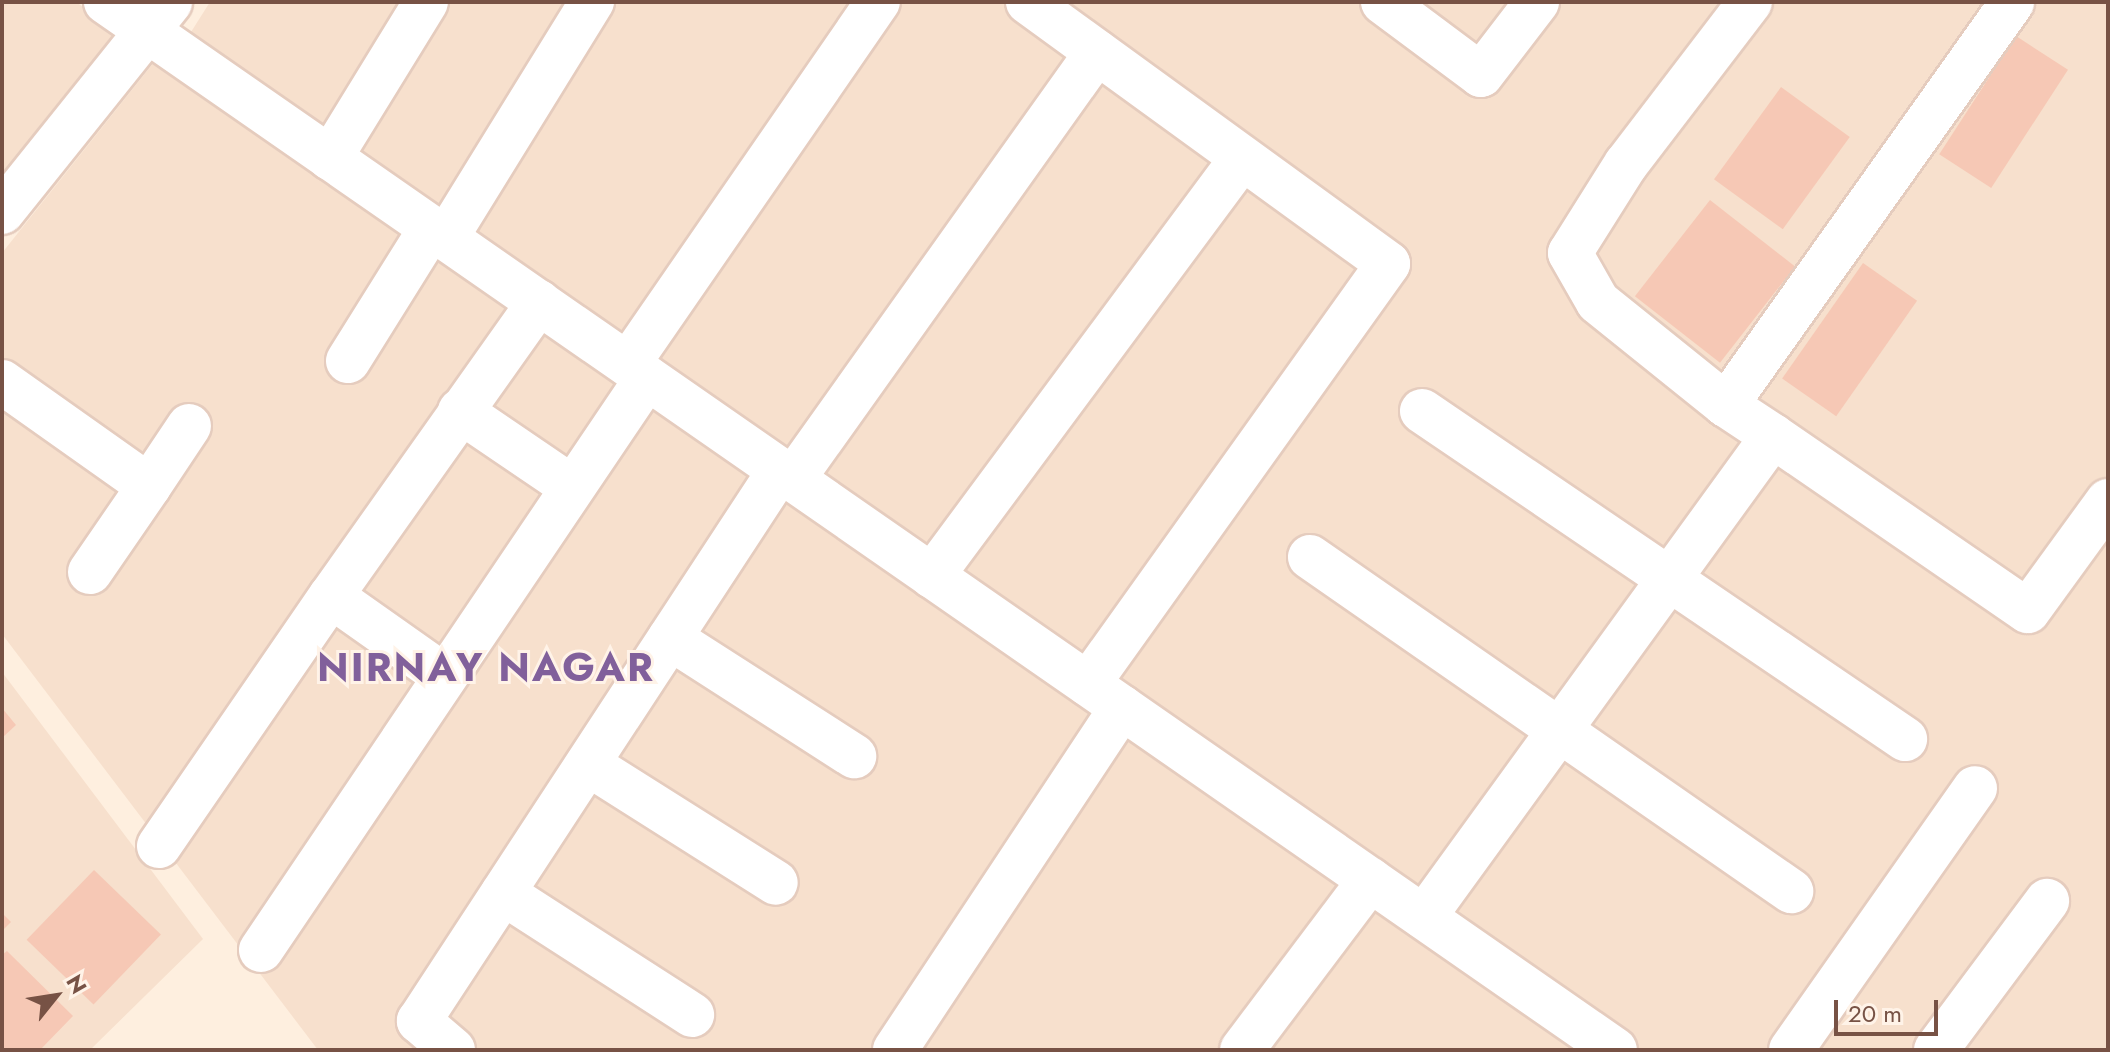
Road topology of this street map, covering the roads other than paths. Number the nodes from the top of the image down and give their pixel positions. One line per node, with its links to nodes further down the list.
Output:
1 (106, 2): 10 (street)
2 (426, 2): 12 (street)
3 (592, 2): 15 (street)
4 (878, 2): 18 (street)
5 (1028, 2): 11 (street)
6 (1383, 2): 7 (street)
7 (1537, 2)
8 (1750, 2): 20 (street)
9 (2012, 2): 20 (street)
10 (160, 17): 12 (street); 14 (street)
11 (1097, 52): 13 (street); 25 (street)
12 (330, 158): 15 (street)
13 (1242, 158): 31 (street); 36 (street)
14 (2, 212)
15 (438, 233): 16 (street); 17 (street)
16 (539, 302): 18 (street); 21 (street)
17 (348, 361)
18 (637, 371): 25 (street); 27 (street)
19 (2, 382): 26 (street)
20 (1726, 405): 24 (street)
21 (460, 411): 27 (street); 33 (street)
22 (1422, 411): 32 (street)
23 (189, 426): 26 (street)
24 (1773, 436): 28 (street); 32 (street)
25 (787, 475): 31 (street); 34 (street)
26 (149, 486): 30 (street)
27 (572, 487): 35 (street)
28 (2108, 501)
29 (1310, 557): 37 (street)
30 (90, 572)
31 (932, 576): 36 (street)
32 (1670, 579): 37 (street); 38 (street)
33 (331, 596): 35 (street); 42 (street)
34 (670, 638): 39 (street); 40 (street)
35 (443, 675): 49 (street)
36 (1105, 696): 43 (street); 53 (street)
37 (1561, 728): 45 (street); 48 (street)
38 (1905, 739)
39 (854, 756)
40 (588, 764): 44 (street); 46 (street)
41 (1975, 788): 55 (street)
42 (159, 846)
43 (1370, 880): 48 (street); 54 (street)
44 (776, 883)
45 (1791, 891)
46 (503, 893): 50 (street); 52 (street)
47 (2047, 901): 56 (street)
48 (1424, 917): 51 (street)
49 (261, 950)
50 (692, 1015)
51 (1587, 1042)
52 (453, 1050)
53 (895, 1050)
54 (1242, 1050)
55 (1791, 1050)
56 (1936, 1050)

